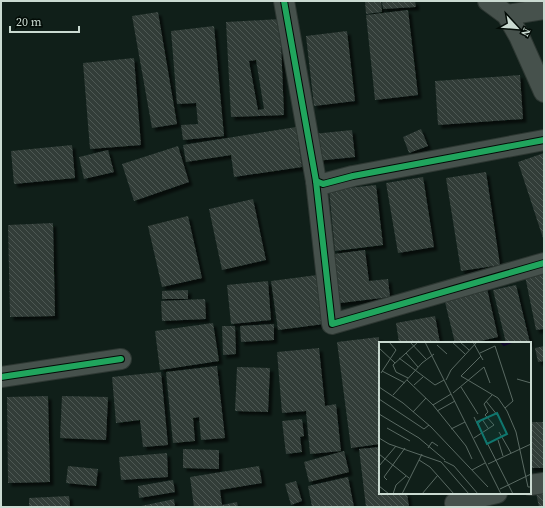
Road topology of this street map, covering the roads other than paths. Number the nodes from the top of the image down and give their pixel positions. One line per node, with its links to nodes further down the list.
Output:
1 (284, 1): 7 (street)
2 (488, 1): 4 (street)
3 (544, 9): 4 (street)
4 (507, 15): 5 (street)
5 (544, 92)
6 (544, 140): 7 (street)
7 (316, 181): 8 (street)
8 (544, 263)
9 (121, 359): 10 (street)
10 (1, 377)
11 (544, 483): 12 (street)
12 (531, 485)
13 (493, 494): 14 (street)
14 (455, 503)

